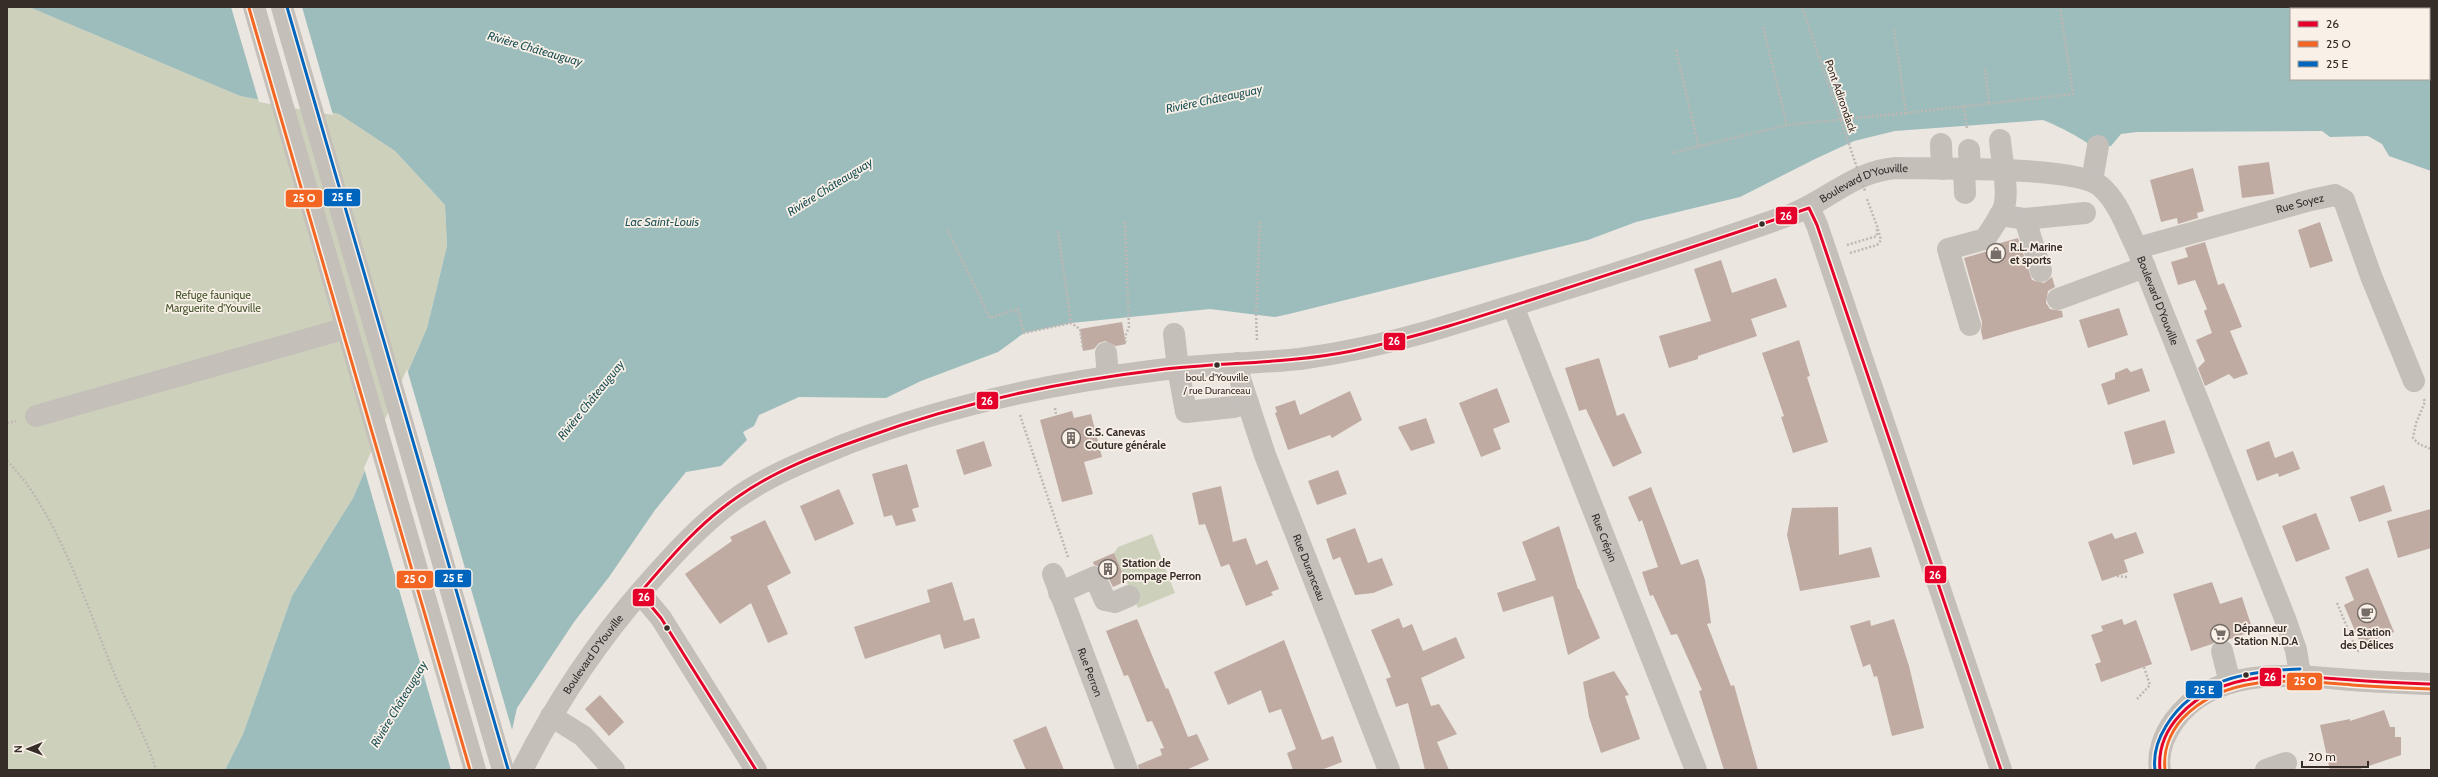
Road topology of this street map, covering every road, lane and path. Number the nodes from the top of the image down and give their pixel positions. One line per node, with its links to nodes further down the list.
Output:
1 (254, 7): 40 (street)
2 (282, 7): 72 (street)
3 (1802, 7): 21 (path, Pont Adirondack, bridge)
4 (2060, 7): 9 (path)
5 (1763, 27): 11 (path)
6 (1894, 29): 10 (path)
7 (1676, 50): 15 (path)
8 (1985, 69): 9 (path)
9 (1989, 104): 10 (path)
10 (1906, 113): 11 (path)
11 (1787, 125): 15 (path)
12 (2000, 140): 19 (street)
13 (1941, 144): 18 (street)
14 (2098, 146): 20 (street)
15 (1699, 147): 16 (path)
16 (1672, 153)
17 (1968, 163): 18 (street, Boulevard D'Youville); 19 (street, Boulevard D'Youville); 22 (street)
18 (1942, 169): 24 (street, Boulevard D'Youville)
19 (2003, 171): 20 (street, Boulevard D'Youville); 26 (street)
20 (2092, 181): 35 (street, Boulevard D'Youville)
21 (1865, 191)
22 (1965, 193)
23 (1866, 194): 30 (path)
24 (1809, 208): 38 (street, Boulevard D'Youville); 79 (street)
25 (2085, 213): 27 (street)
26 (2000, 215): 27 (street); 39 (street)
27 (2025, 219): 36 (street)
28 (1260, 220): 43 (path)
29 (1125, 222): 42 (path)
30 (1877, 226): 33 (path); 34 (path)
31 (947, 230): 32 (path)
32 (1058, 231)
33 (1850, 244)
34 (1842, 256)
35 (2141, 258): 37 (street, Rue Soyez); 48 (street, Rue Soyez); 64 (street, Boulevard D'Youville)
36 (2040, 271)
37 (2058, 299)
38 (1513, 306): 45 (street, Boulevard D'Youville); 78 (street, Rue Crépin)
39 (1970, 325)
40 (347, 328): 52 (street); 71 (street)
41 (1174, 334): 46 (street)
42 (1125, 336)
43 (1257, 343)
44 (1106, 353): 47 (street)
45 (1238, 363): 46 (street, Boulevard D'Youville); 50 (street, Rue Duranceau)
46 (1178, 368): 47 (street, Boulevard D'Youville); 50 (street)
47 (1108, 376): 58 (street, Boulevard D'Youville)
48 (2414, 381)
49 (2426, 402): 53 (path)
50 (1248, 403): 77 (street, Rue Duranceau)
51 (1019, 412): 57 (path)
52 (36, 416)
53 (2431, 449)
54 (7, 461): 70 (path)
55 (2117, 576): 56 (path)
56 (2127, 577)
57 (1056, 584): 59 (street); 76 (street, Rue Perron)
58 (640, 593): 68 (street, Boulevard D'Youville); 75 (street)
59 (1129, 596)
60 (2337, 603): 61 (path)
61 (2377, 639)
62 (2222, 651): 65 (street)
63 (2144, 667): 67 (path)
64 (2300, 674): 65 (street); 66 (street)
65 (2230, 683): 80 (street)
66 (2431, 684)
67 (2137, 699)
68 (550, 716): 73 (street, Boulevard D'Youville); 74 (street)
69 (2286, 764): 81 (street)
70 (156, 770)
71 (475, 770)
72 (503, 770)
73 (522, 770)
74 (614, 770)
75 (756, 770)
76 (1127, 770)
77 (1389, 770)
78 (1696, 770)
79 (2001, 770)
80 (2160, 770)
81 (2266, 770)

